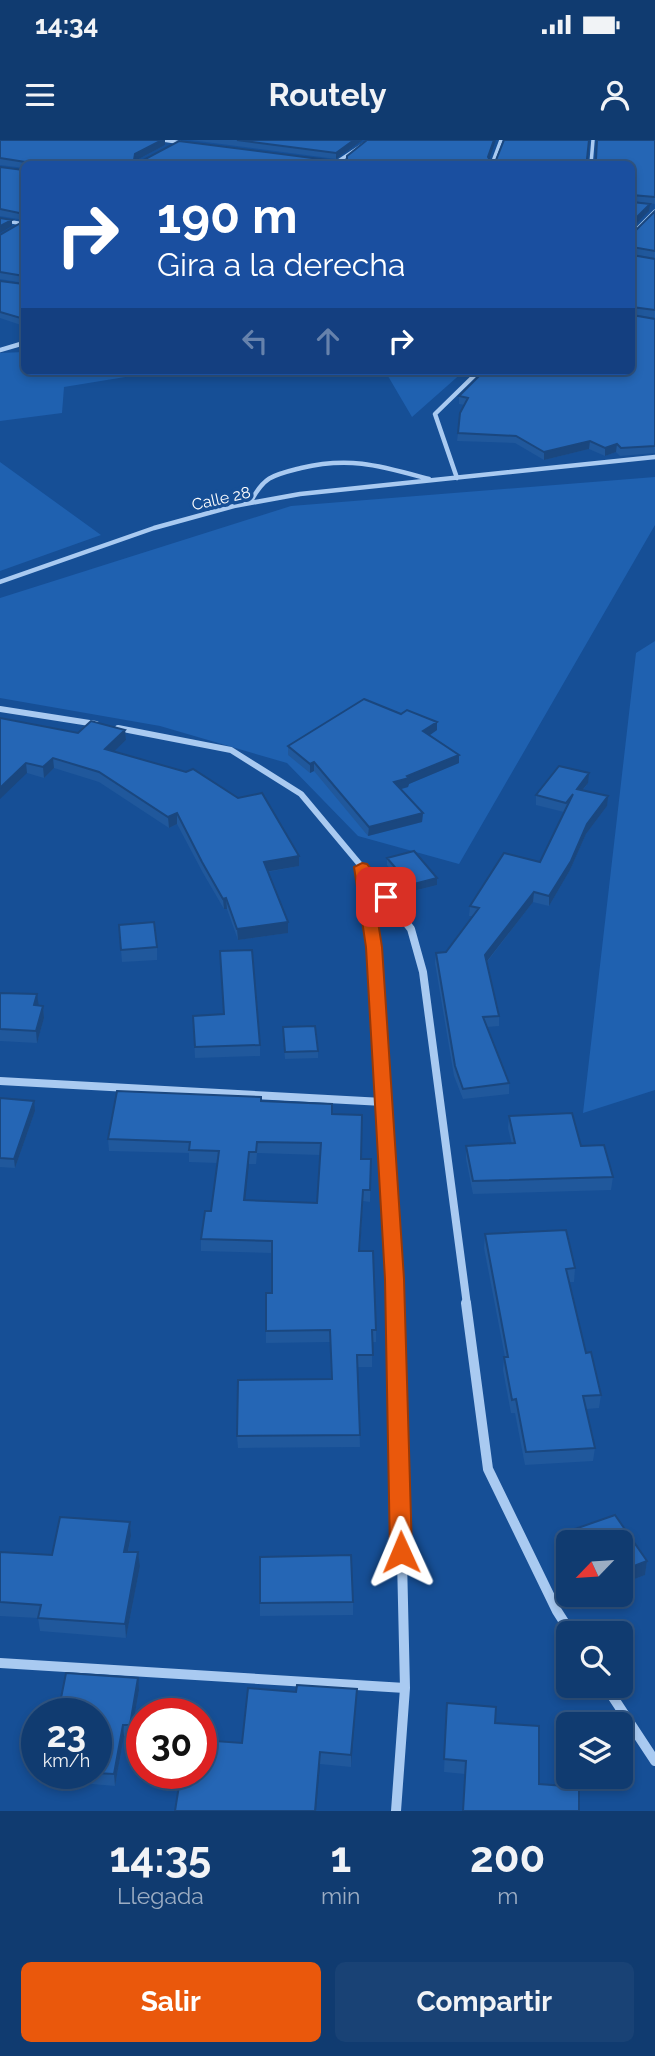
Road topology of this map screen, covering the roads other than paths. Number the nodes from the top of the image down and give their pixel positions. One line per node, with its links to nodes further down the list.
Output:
1 (163, 140): 5 (street)
2 (369, 140): 8 (street)
3 (500, 140): 9 (street)
4 (593, 140): 10 (street)
5 (179, 142): 6 (street); 7 (street)
6 (192, 144)
7 (169, 148)
8 (339, 161)
9 (493, 161)
10 (591, 161)
11 (655, 211): 15 (street)
12 (0, 220): 13 (street)
13 (21, 224)
14 (21, 227): 16 (street)
15 (635, 231)
16 (12, 232)
17 (21, 344): 18 (street)
18 (0, 350)
19 (475, 375): 21 (street)
20 (655, 457): 21 (street, Calle 28)
21 (457, 478): 22 (street, Calle 28)
22 (433, 481): 23 (street, Calle 28); 23 (street)
23 (250, 503): 24 (street, Calle 28)
24 (0, 582)
25 (0, 709): 26 (street)
26 (362, 867): 28 (street); 29 (street)
27 (0, 1081): 28 (street)
28 (383, 1102): 31 (street)
29 (563, 1621)
30 (0, 1663): 31 (street)
31 (405, 1688): 34 (street)
32 (614, 1698): 33 (street)
33 (655, 1762)
34 (396, 1811)

